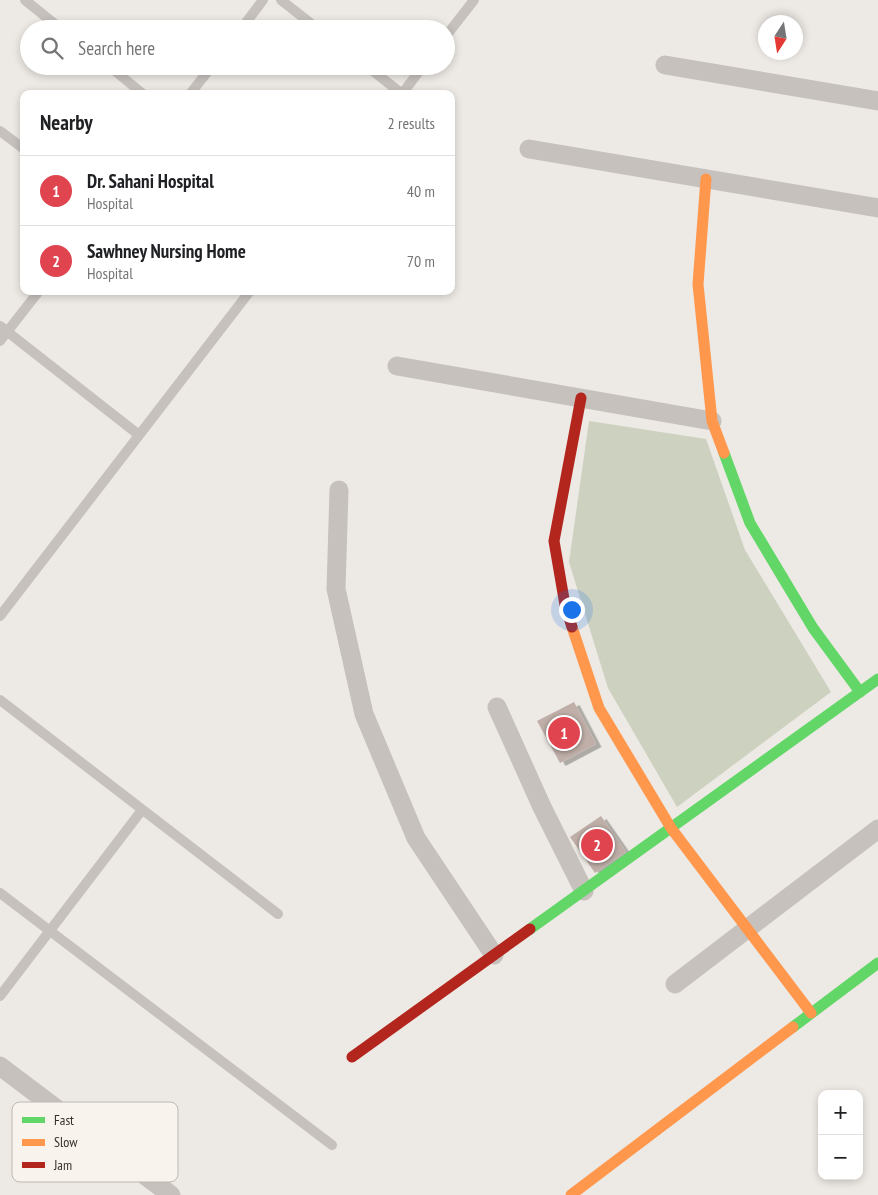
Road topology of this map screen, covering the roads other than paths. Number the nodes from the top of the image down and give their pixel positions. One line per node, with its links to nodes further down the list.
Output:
1 (25, 0): 5 (lane)
2 (263, 0): 6 (lane)
3 (281, 0): 7 (lane)
4 (474, 0): 8 (lane)
5 (51, 20)
6 (248, 20)
7 (307, 20)
8 (455, 24)
9 (665, 65): 18 (street)
10 (120, 75): 14 (lane)
11 (205, 75): 15 (lane)
12 (378, 75): 16 (lane)
13 (416, 75): 17 (lane)
14 (139, 90)
15 (193, 90)
16 (397, 90)
17 (405, 90)
18 (878, 102)
19 (0, 131): 20 (lane)
20 (20, 146)
21 (529, 149): 22 (street)
22 (706, 179): 23 (street); 30 (street)
23 (878, 208)
24 (35, 295): 26 (lane)
25 (247, 295): 31 (lane)
26 (4, 329): 27 (lane); 31 (lane)
27 (0, 341)
28 (397, 366): 29 (street)
29 (581, 398): 30 (street); 39 (street)
30 (712, 421): 35 (street)
31 (140, 435): 33 (lane)
32 (339, 490): 46 (street)
33 (0, 616)
34 (878, 679): 35 (street)
35 (860, 692): 39 (street)
36 (0, 700): 38 (lane)
37 (497, 707): 41 (street)
38 (142, 810): 43 (lane); 45 (lane)
39 (671, 828): 41 (street); 44 (street)
40 (878, 829): 44 (street)
41 (584, 891): 46 (street)
42 (0, 893): 45 (lane)
43 (278, 914)
44 (748, 929): 48 (street); 50 (street)
45 (50, 931): 49 (lane); 54 (lane)
46 (494, 955): 51 (street)
47 (878, 963): 50 (street)
48 (675, 984)
49 (0, 996)
50 (811, 1013): 57 (street)
51 (352, 1057)
52 (0, 1066): 53 (street)
53 (48, 1102)
54 (332, 1145)
55 (154, 1182): 56 (street)
56 (171, 1195)
57 (571, 1195)

